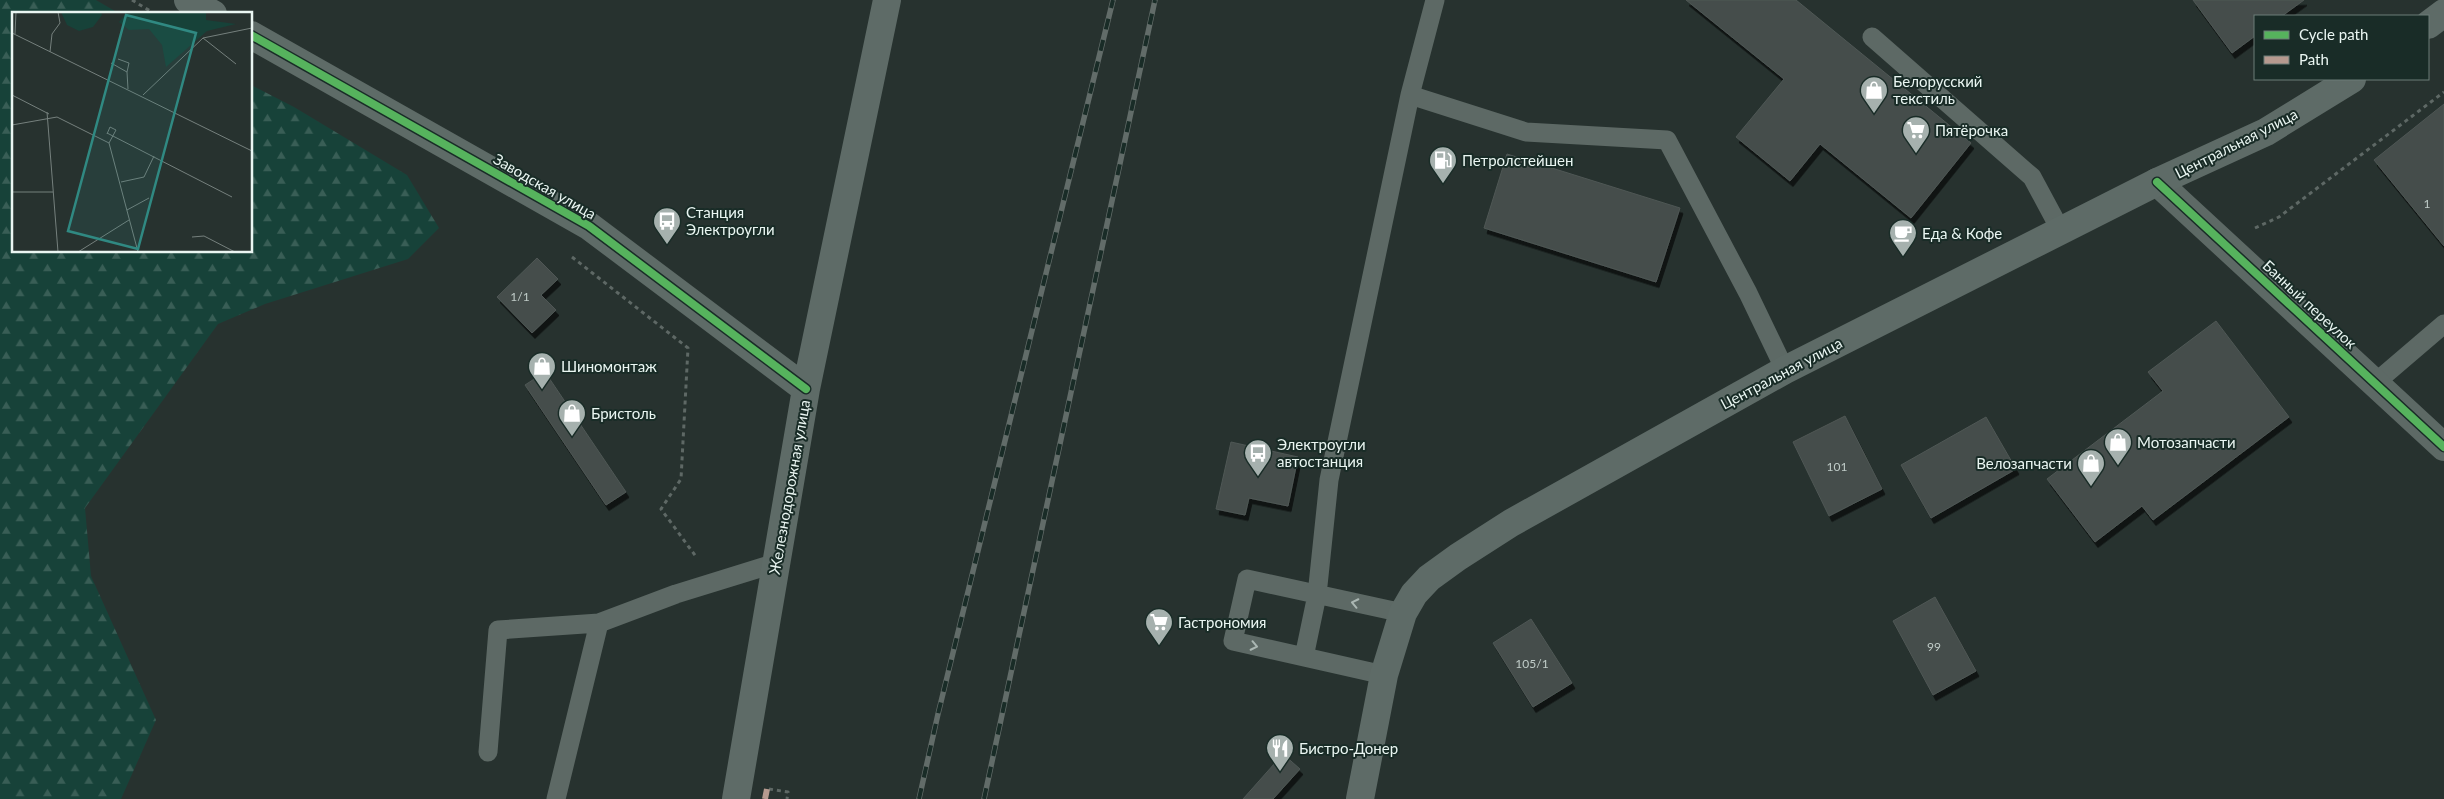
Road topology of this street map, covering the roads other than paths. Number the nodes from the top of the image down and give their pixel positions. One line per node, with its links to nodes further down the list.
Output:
1 (188, 0): 4 (main road)
2 (887, 0): 16 (main road, Железнодорожная улица)
3 (1434, 0): 10 (lane)
4 (209, 12)
5 (2444, 12): 6 (main road)
6 (2429, 24)
7 (1872, 36): 12 (lane)
8 (252, 37): 16 (main road, Заводская улица)
9 (2350, 80): 11 (main road, Центральная улица)
10 (1410, 95): 14 (lane); 19 (lane)
11 (2157, 182): 12 (main road, Центральная улица); 15 (street, Банный переулок)
12 (2061, 230): 14 (main road, Центральная улица)
13 (2444, 324): 15 (lane)
14 (1785, 370): 20 (main road, Центральная улица)
15 (2375, 383): 17 (street, Банный переулок)
16 (806, 389): 18 (main road, Железнодорожная улица)
17 (2444, 447)
18 (776, 563): 21 (lane); 26 (main road, Железнодорожная улица)
19 (1317, 594): 20 (lane, one-way to 19); 22 (lane); 22 (lane, one-way to 22)
20 (1403, 613): 23 (main road, Центральная улица)
21 (599, 623): 24 (lane); 25 (lane)
22 (1304, 657): 23 (lane)
23 (1384, 675): 27 (main road, Центральная улица)
24 (488, 752)
25 (556, 799)
26 (736, 799)
27 (1360, 799)

